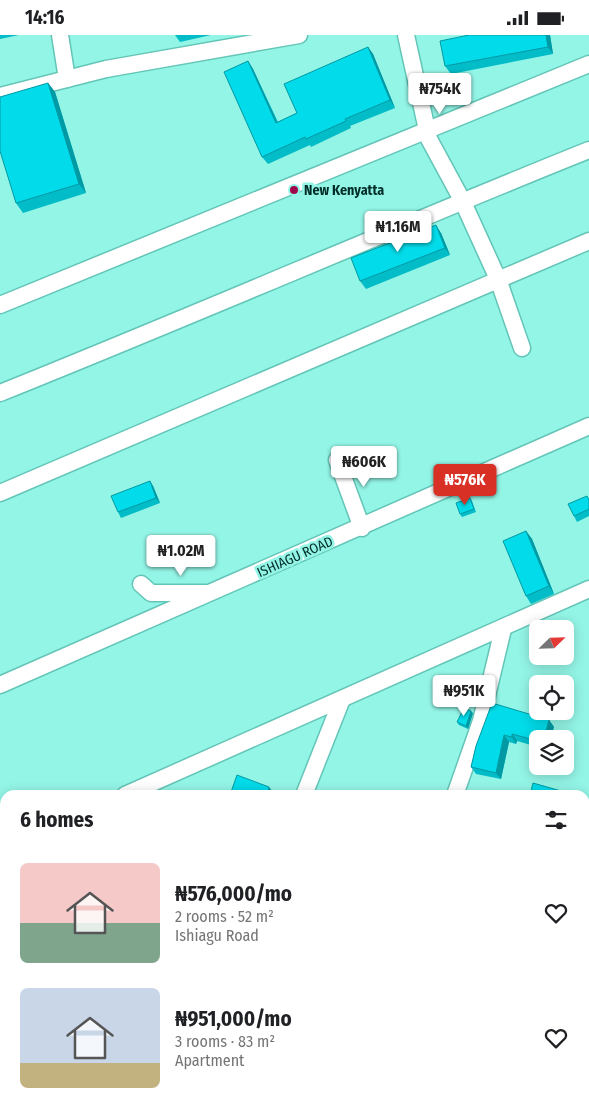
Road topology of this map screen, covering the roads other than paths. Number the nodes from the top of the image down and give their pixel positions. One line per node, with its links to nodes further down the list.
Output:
1 (60, 35): 6 (street)
2 (299, 35): 4 (street)
3 (407, 35): 8 (street)
4 (282, 37): 6 (street)
5 (589, 64): 8 (street)
6 (67, 79): 7 (street)
7 (0, 96)
8 (427, 130): 10 (street); 13 (street)
9 (589, 150): 10 (street)
10 (462, 201): 12 (street); 15 (street)
11 (589, 241): 12 (street)
12 (498, 279): 14 (street); 18 (street)
13 (0, 305)
14 (522, 349)
15 (0, 393)
16 (589, 427): 19 (street, ISHIAGU ROAD)
17 (337, 460): 19 (street)
18 (0, 493)
19 (362, 527): 22 (street, ISHIAGU ROAD)
20 (141, 584): 22 (street)
21 (589, 589): 23 (street)
22 (212, 593): 24 (street, ISHIAGU ROAD)
23 (503, 629): 25 (street); 28 (street)
24 (0, 685)
25 (342, 699): 26 (street); 27 (street)
26 (156, 787)
27 (306, 790)
28 (457, 790)

